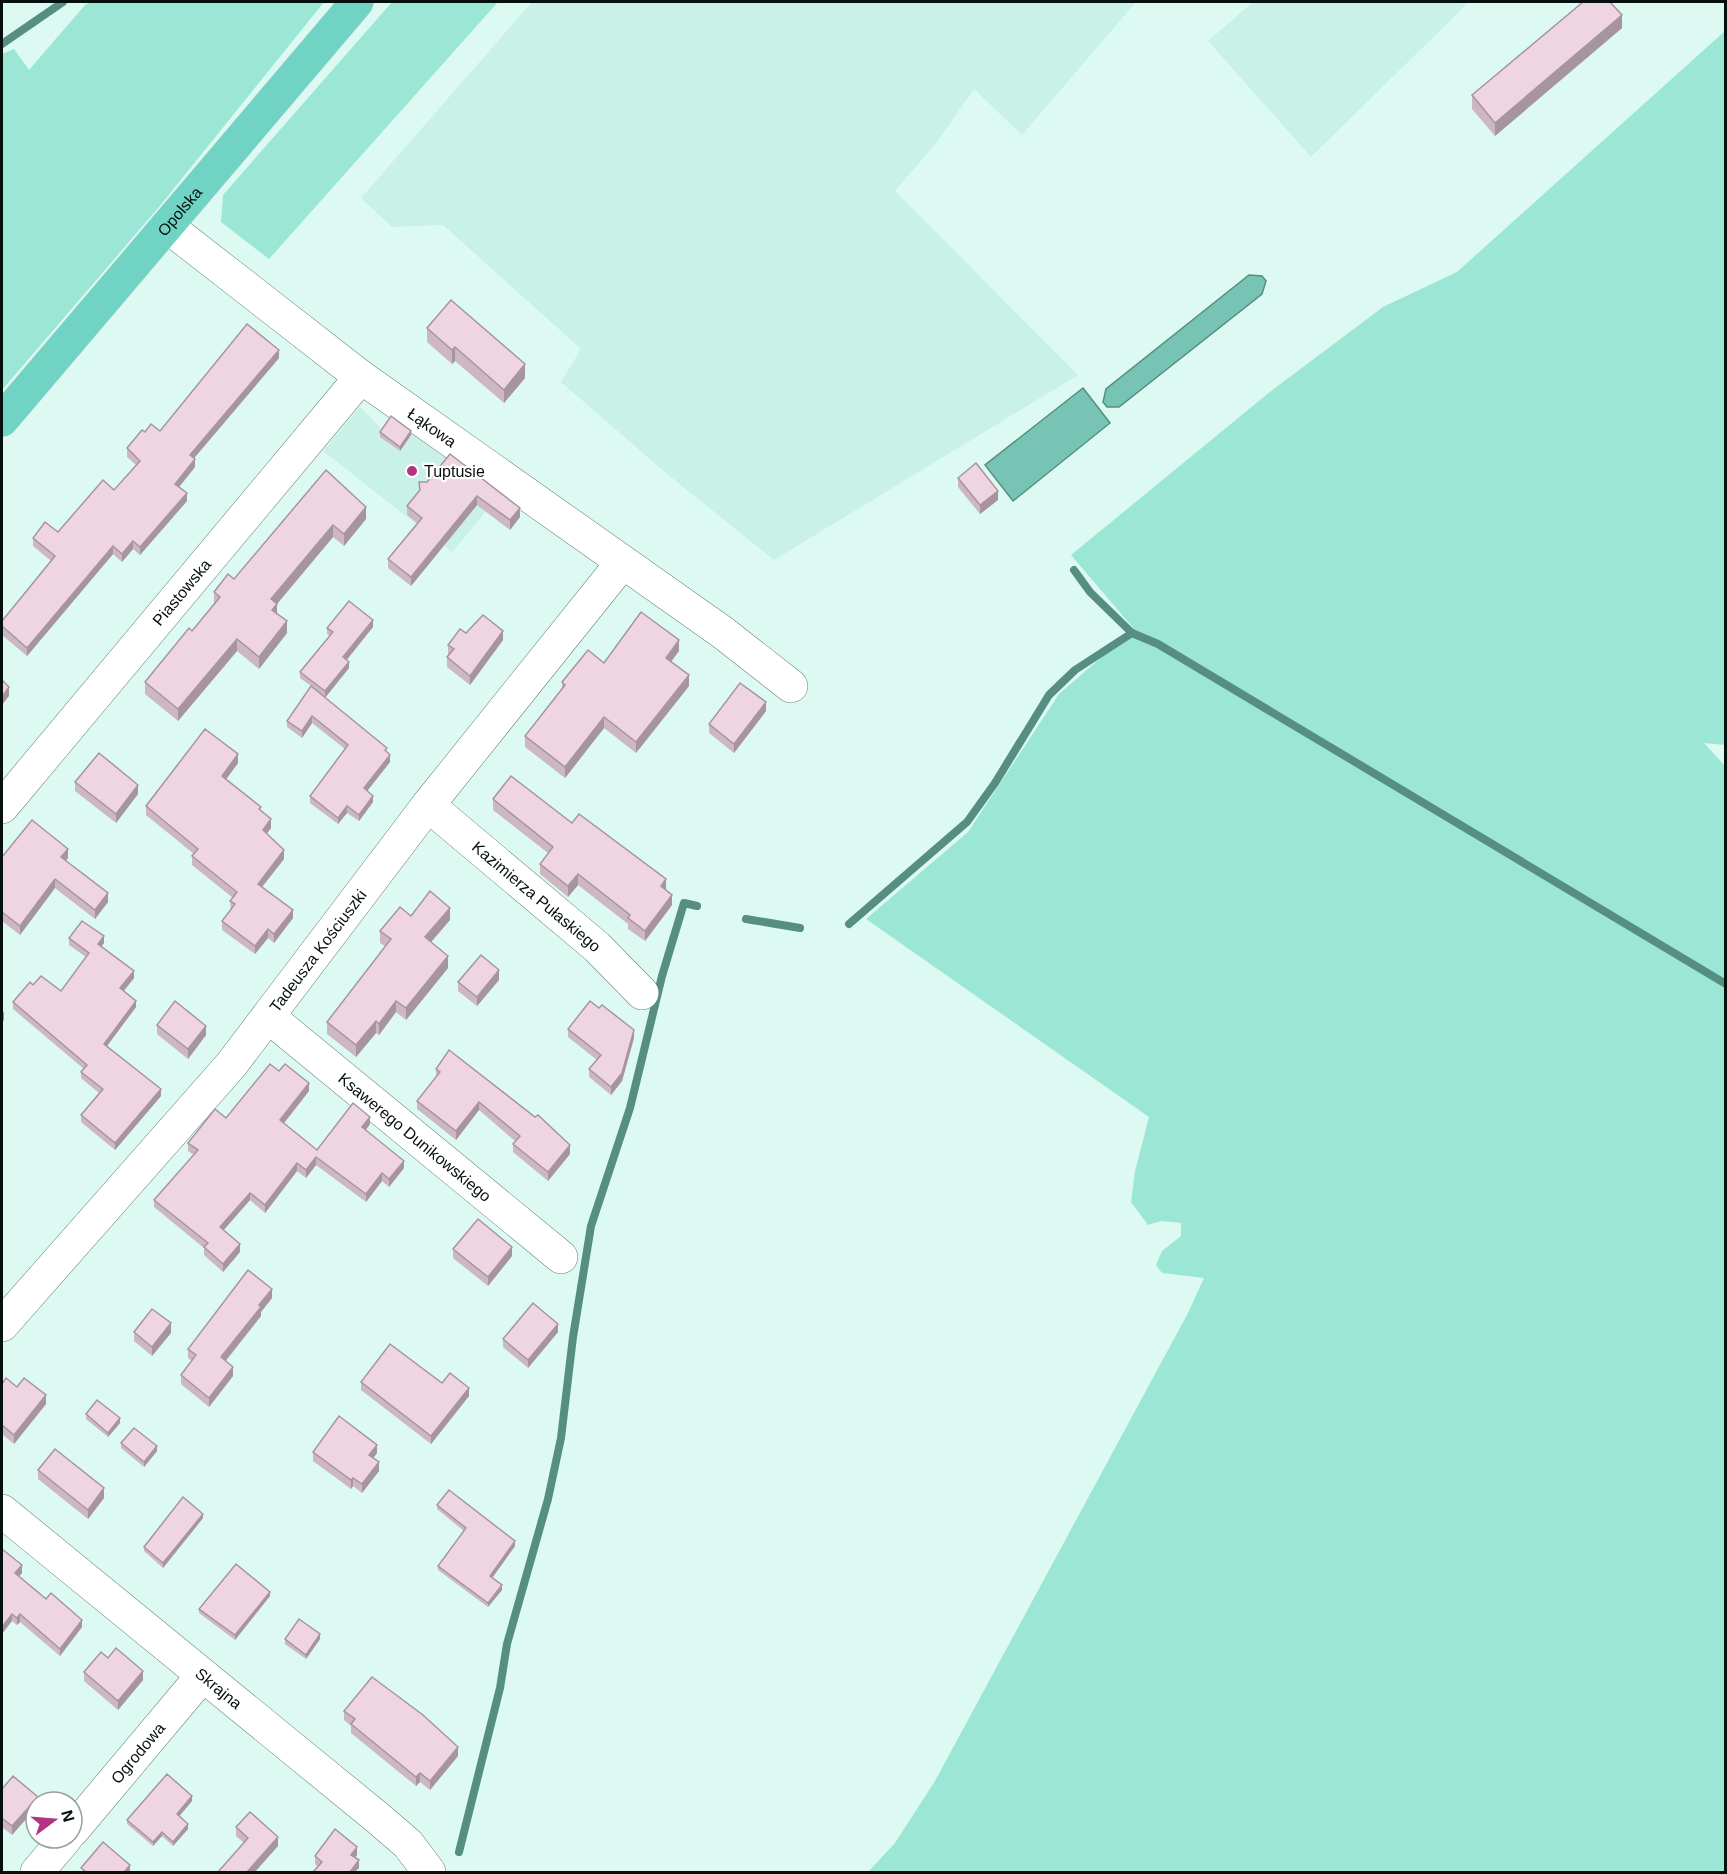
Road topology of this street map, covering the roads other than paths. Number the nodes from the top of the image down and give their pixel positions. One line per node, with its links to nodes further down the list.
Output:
1 (357, 2): 2 (main road, Opolska)
2 (167, 226): 3 (street, Łąkowa); 4 (main road, Opolska)
3 (361, 377): 5 (street, Łąkowa); 8 (street, Piastowska)
4 (2, 420)
5 (622, 563): 6 (street, Łąkowa); 7 (street, Tadeusza Kościuszki)
6 (791, 686)
7 (428, 805): 9 (street, Kazimierza Pułaskiego); 10 (street, Tadeusza Kościuszki)
8 (2, 807)
9 (642, 993)
10 (269, 1017): 11 (street, Ksawerego Dunikowskiego); 12 (street, Tadeusza Kościuszki)
11 (561, 1257)
12 (2, 1325)
13 (2, 1511): 14 (street, Skrajna)
14 (202, 1676): 15 (street, Ogrodowa); 18 (street, Skrajna)
15 (84, 1817)
16 (56, 1850): 17 (street)
17 (37, 1872)
18 (429, 1872)

